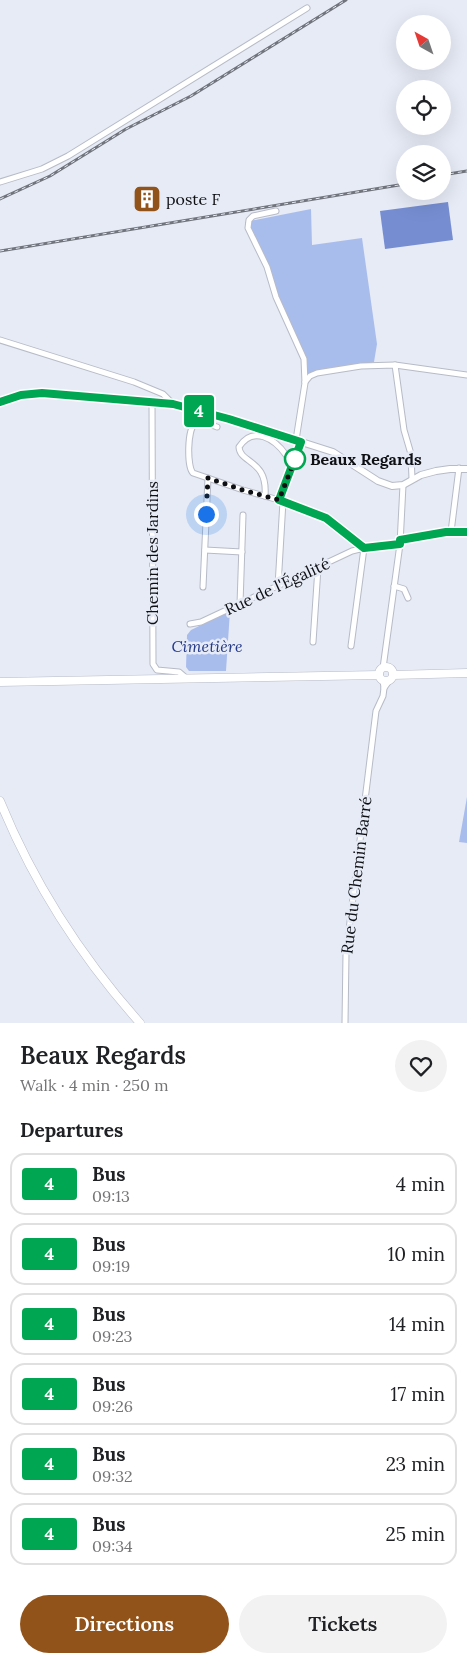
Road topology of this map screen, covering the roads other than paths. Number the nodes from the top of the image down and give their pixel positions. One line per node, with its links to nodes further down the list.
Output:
1 (307, 8): 2 (street)
2 (0, 182)
3 (276, 212): 7 (street)
4 (0, 340): 10 (street)
5 (395, 365): 6 (street); 7 (street); 17 (street)
6 (467, 375)
7 (305, 383): 12 (street)
8 (0, 402): 9 (street)
9 (152, 402): 10 (street); 38 (street, Chemin des Jardins)
10 (173, 404): 12 (street)
11 (217, 427): 16 (street)
12 (298, 441): 18 (street); 20 (street)
13 (286, 455): 19 (street)
14 (459, 468): 15 (street); 17 (street); 22 (street)
15 (467, 469)
16 (208, 478): 19 (street); 26 (street)
17 (412, 479): 18 (street)
18 (403, 485): 24 (street, Rue du Chemin Barré)
19 (265, 496): 20 (street)
20 (281, 501): 25 (street); 29 (street)
21 (243, 515): 27 (street)
22 (451, 532): 23 (street, Rue de l'Égalité); 24 (street, Rue de l'Égalité)
23 (467, 532)
24 (400, 542): 25 (street, Rue de l'Égalité); 30 (street, Rue du Chemin Barré)
25 (364, 548): 28 (street, Rue de l'Égalité); 36 (street)
26 (205, 550): 27 (street); 31 (street)
27 (242, 552): 33 (street)
28 (318, 568): 29 (street, Rue de l'Égalité); 35 (street)
29 (278, 586): 33 (street, Rue de l'Égalité)
30 (394, 586): 32 (street); 39 (street, Rue du Chemin Barré)
31 (203, 587)
32 (408, 598)
33 (240, 604): 34 (street, Rue de l'Égalité)
34 (190, 624)
35 (313, 642)
36 (351, 646)
37 (467, 673): 39 (main road)
38 (186, 678): 39 (main road); 40 (main road)
39 (385, 678): 43 (street, Rue du Chemin Barré)
40 (0, 682)
41 (0, 801): 42 (main road)
42 (140, 1023)
43 (345, 1023)

